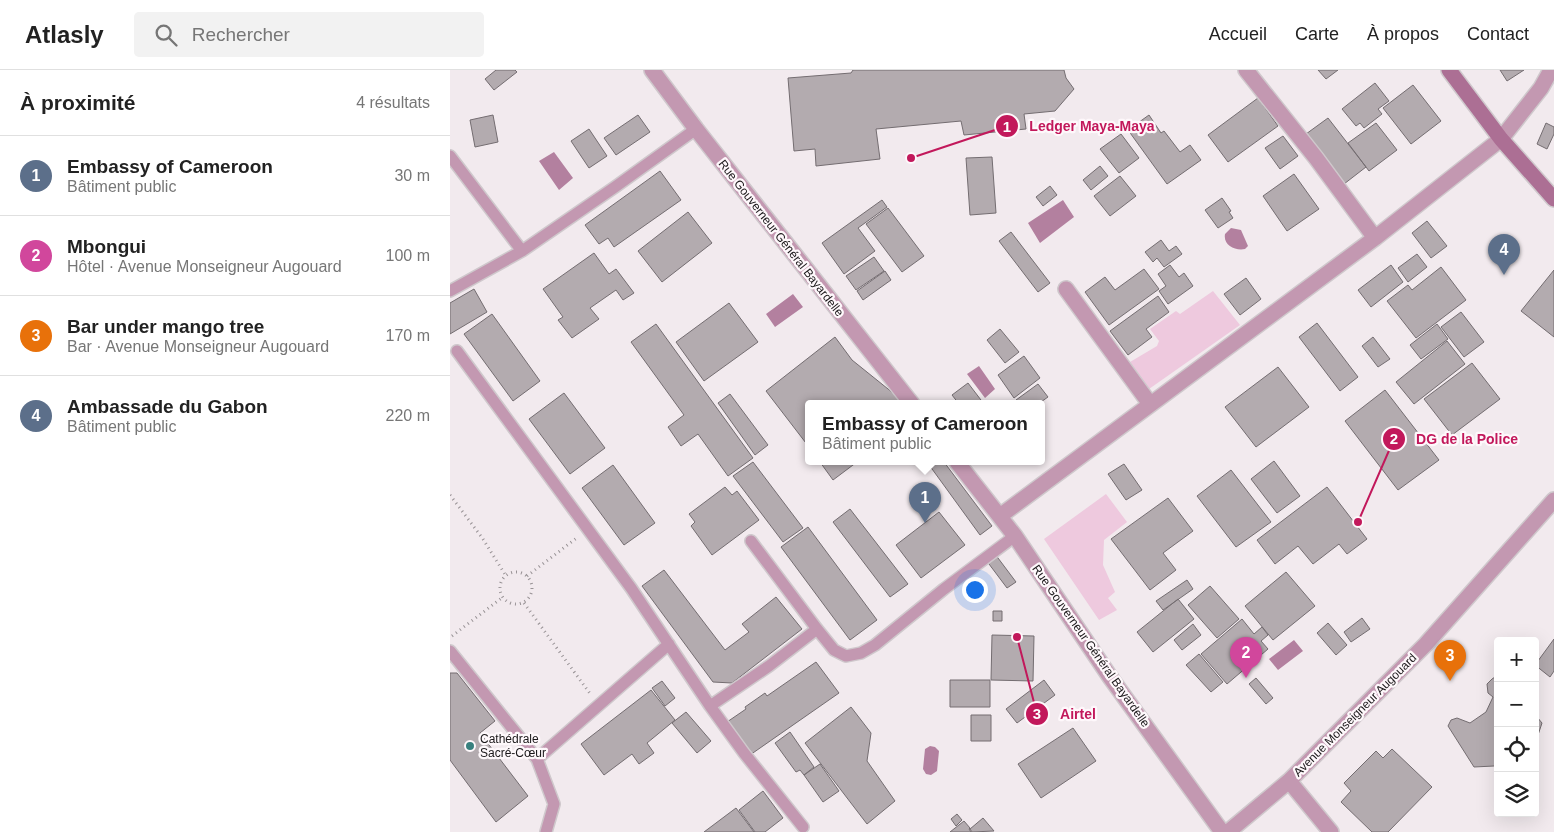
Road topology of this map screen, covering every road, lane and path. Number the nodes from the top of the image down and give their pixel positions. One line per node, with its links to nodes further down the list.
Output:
1 (652, 70): 5 (street, Rue Gouverneur Général Bayardelle)
2 (1246, 70): 9 (street)
3 (1449, 70): 6 (street)
4 (1551, 70): 6 (street)
5 (696, 128): 10 (lane); 14 (street, Rue Gouverneur Général Bayardelle)
6 (1501, 138): 8 (street); 9 (street)
7 (450, 156): 10 (lane)
8 (1554, 199)
9 (1375, 238): 15 (street)
10 (522, 251): 12 (lane)
11 (1066, 289): 15 (street)
12 (450, 291)
13 (457, 351): 20 (lane)
14 (909, 400)
15 (1150, 404): 19 (street)
16 (959, 465): 19 (street, Rue Gouverneur Général Bayardelle)
17 (450, 495): 23 (path)
18 (1554, 500): 34 (street, Avenue Monseigneur Augouard)
19 (1000, 516): 21 (street, Rue Gouverneur Général Bayardelle)
20 (587, 530): 24 (path); 29 (lane)
21 (1014, 536): 27 (lane); 37 (street, Rue Gouverneur Général Bayardelle)
22 (751, 541): 27 (lane)
23 (506, 576): 24 (path); 25 (path)
24 (527, 576): 26 (path)
25 (503, 597): 26 (path); 28 (path)
26 (524, 603): 31 (path)
27 (817, 629): 32 (lane)
28 (450, 638)
29 (669, 644): 31 (lane); 32 (lane)
30 (450, 652): 33 (lane)
31 (599, 705): 33 (lane)
32 (710, 706): 35 (lane)
33 (537, 759): 36 (lane)
34 (1289, 781): 38 (street, Avenue Monseigneur Augouard); 39 (street)
35 (803, 827)
36 (546, 832)
37 (1222, 832)
38 (1228, 832)
39 (1331, 832)

